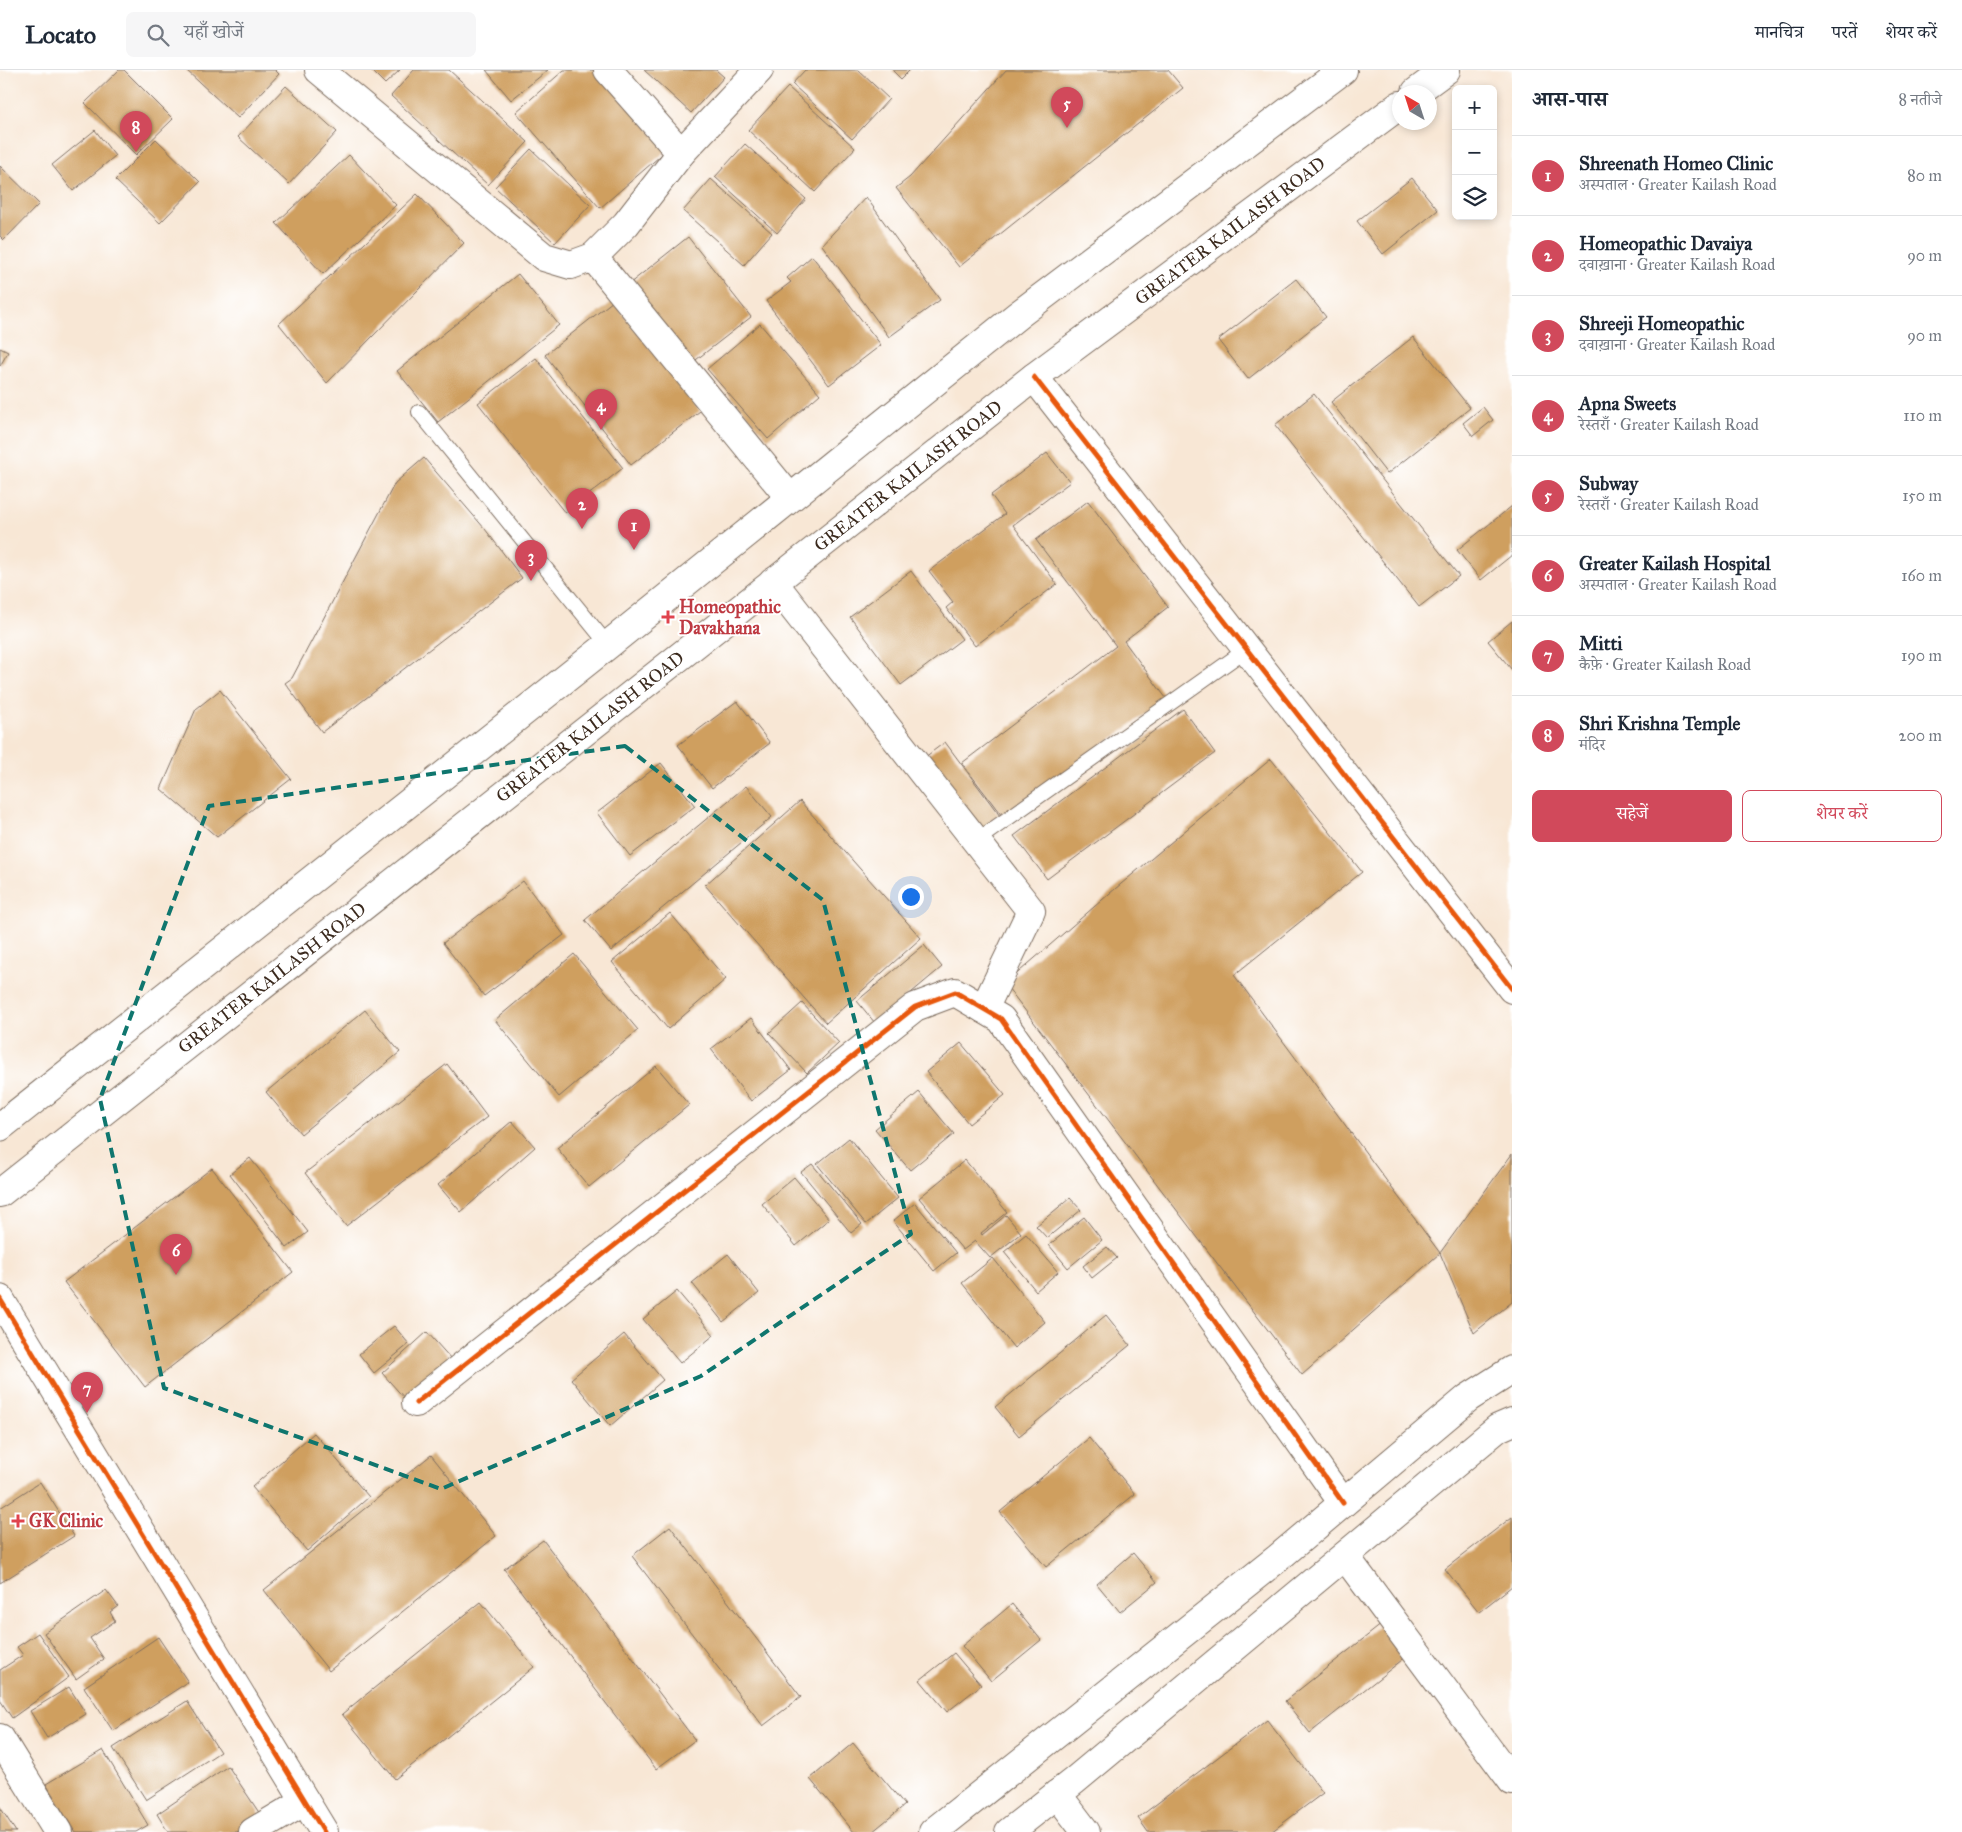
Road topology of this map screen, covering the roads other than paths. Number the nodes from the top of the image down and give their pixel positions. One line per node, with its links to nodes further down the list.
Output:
1 (319, 70): 9 (main road)
2 (608, 70): 8 (main road)
3 (760, 70): 8 (main road)
4 (1446, 70): 6 (main road)
5 (1334, 73): 12 (main road)
6 (1426, 85)
7 (1392, 111): 10 (main road, GREATER KAILASH ROAD)
8 (681, 153): 9 (main road)
9 (594, 257): 12 (main road)
10 (1034, 377): 13 (main road, GREATER KAILASH ROAD); 15 (main road)
11 (419, 412): 14 (lane)
12 (790, 498): 14 (main road)
13 (773, 582): 16 (main road); 20 (main road, GREATER KAILASH ROAD)
14 (608, 645): 19 (main road)
15 (1247, 649): 16 (lane); 17 (main road)
16 (976, 841): 18 (main road)
17 (1512, 989)
18 (984, 1009): 23 (main road); 25 (main road)
19 (0, 1127)
20 (0, 1193)
21 (0, 1299): 30 (main road)
22 (1512, 1370): 25 (main road)
23 (416, 1403)
24 (1512, 1422): 26 (main road)
25 (1343, 1503): 34 (main road)
26 (1345, 1556): 28 (main road); 29 (main road)
27 (0, 1738): 31 (main road)
28 (1512, 1781)
29 (1058, 1794): 35 (main road); 36 (main road)
30 (304, 1801): 32 (main road); 33 (main road)
31 (58, 1832)
32 (253, 1832)
33 (324, 1832)
34 (933, 1832)
35 (1009, 1832)
36 (1086, 1832)

